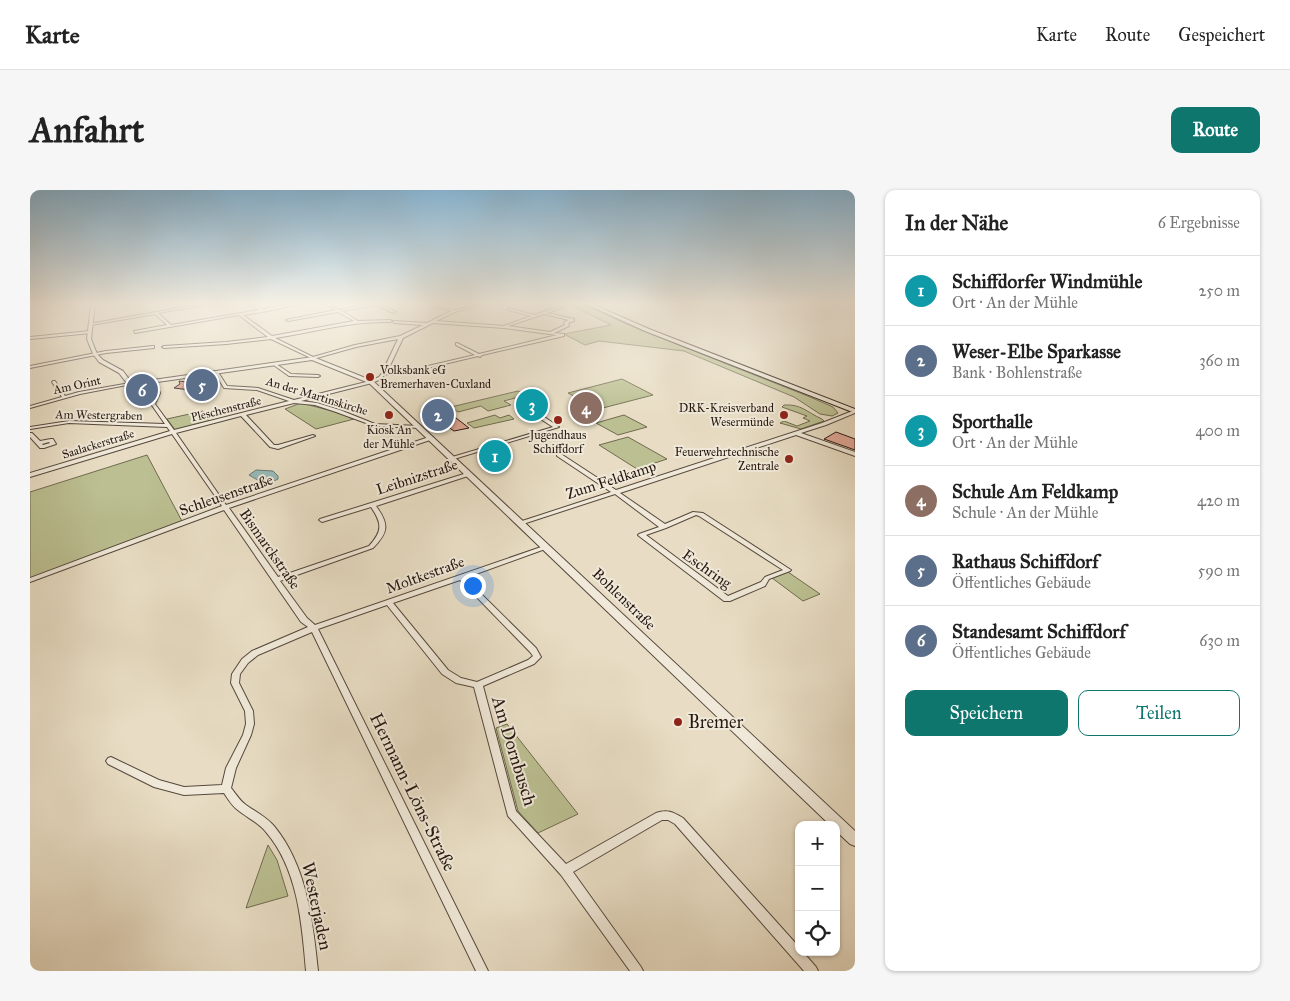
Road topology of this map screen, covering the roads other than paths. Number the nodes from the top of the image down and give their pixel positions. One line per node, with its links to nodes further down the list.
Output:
1 (90, 340): 11 (street)
2 (245, 340): 10 (street)
3 (277, 340): 13 (street)
4 (380, 340): 13 (street)
5 (399, 340): 16 (street)
6 (541, 340): 12 (street)
7 (674, 340): 25 (main road)
8 (457, 344): 12 (street)
9 (153, 347): 11 (street)
10 (164, 347)
11 (95, 354): 15 (street); 22 (street)
12 (480, 356): 16 (street)
13 (314, 358): 14 (street); 20 (street, Bohlenstraße)
14 (276, 365): 17 (street); 18 (street)
15 (30, 367)
16 (384, 373): 20 (street, Pleschenstraße)
17 (217, 374): 21 (street); 24 (street, An der Martinskirche)
18 (318, 376)
19 (54, 382): 23 (street)
20 (371, 382): 24 (street, Pleschenstraße); 33 (street, Bohlenstraße)
21 (154, 383): 22 (street); 32 (street, Bismarckstraße)
22 (130, 384): 23 (street, Am Orint)
23 (64, 397): 26 (street, Am Orint)
24 (296, 402): 30 (street, Pleschenstraße); 33 (street, An der Martinskirche)
25 (833, 403): 27 (main road); 29 (main road)
26 (30, 407)
27 (855, 412): 29 (street, Zum Feldkamp); 31 (street, Zum Feldkamp)
28 (538, 415): 43 (street)
29 (843, 415): 31 (street, Zum Feldkamp)
30 (243, 416): 35 (street, Pleschenstraße); 38 (street)
31 (832, 420): 36 (street, Zum Feldkamp)
32 (168, 426): 34 (street, Am Westergraben); 35 (street, Bismarckstraße)
33 (420, 427): 39 (street, Bohlenstraße)
34 (30, 428)
35 (173, 432): 45 (street, Saalackerstraße); 48 (street, Bismarckstraße)
36 (794, 433): 41 (street); 46 (street, Zum Feldkamp)
37 (30, 434): 40 (street)
38 (313, 436)
39 (431, 438): 43 (street, Bohlenstraße); 48 (street, Schleusenstraße)
40 (41, 446)
41 (855, 454)
42 (559, 455): 46 (street)
43 (452, 458): 44 (street, Bohlenstraße)
44 (468, 474): 47 (street, Leibnizstraße); 50 (street, Bohlenstraße)
45 (30, 475)
46 (614, 492): 50 (street, Zum Feldkamp); 51 (street)
47 (372, 505): 49 (street); 55 (street, Leibnizstraße)
48 (225, 507): 54 (street, Schleusenstraße); 55 (street, Bismarckstraße)
49 (322, 520)
50 (521, 523): 52 (street, Bohlenstraße)
51 (664, 527): 51 (street, Eschring)
52 (546, 546): 53 (street, Moltkestraße); 61 (street, Bohlenstraße)
53 (461, 576): 56 (street, Moltkestraße); 58 (street)
54 (30, 580)
55 (277, 580): 57 (street, Bismarckstraße)
56 (389, 602): 57 (street, Moltkestraße); 58 (street, Am Dornbusch)
57 (314, 628): 60 (street); 64 (street, Hermann-Löns-Straße)
58 (478, 685): 62 (street, Am Dornbusch)
59 (111, 761): 60 (street)
60 (226, 789): 63 (street, Westerjaden)
61 (855, 840)
62 (565, 871): 65 (street, Am Dornbusch); 66 (street)
63 (312, 971)
64 (482, 971)
65 (637, 971)
66 (812, 971)

